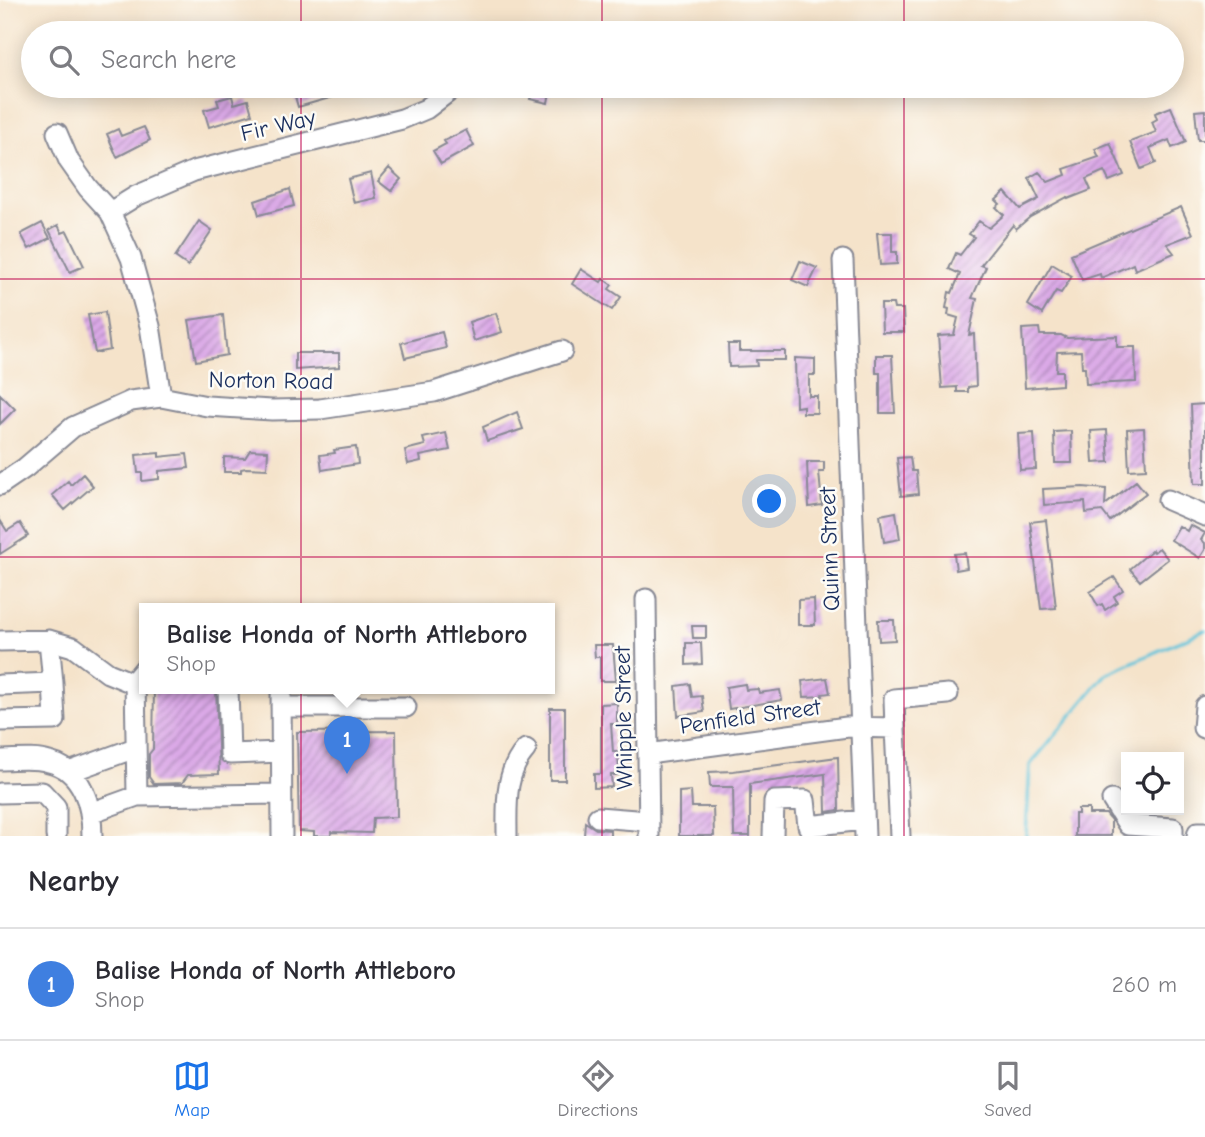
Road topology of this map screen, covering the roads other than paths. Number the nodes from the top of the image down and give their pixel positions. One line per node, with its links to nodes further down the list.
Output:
1 (442, 98): 3 (street, Fir Way)
2 (57, 133): 3 (street)
3 (110, 212): 6 (street)
4 (843, 260): 23 (street, Quinn Street)
5 (562, 351): 6 (street, Norton Road)
6 (161, 397): 7 (street, Norton Road)
7 (0, 485)
8 (1168, 500): 9 (street)
9 (1205, 516)
10 (646, 599): 29 (street, Whipple Street)
11 (49, 640): 12 (street); 13 (street); 14 (street)
12 (0, 641)
13 (139, 677)
14 (53, 683): 15 (street); 22 (street)
15 (0, 685)
16 (139, 691): 26 (street)
17 (228, 694): 28 (street)
18 (948, 694): 24 (street)
19 (281, 698): 21 (street); 28 (street)
20 (1205, 706): 25 (street)
21 (406, 707)
22 (0, 721)
23 (860, 726): 24 (street, Penfield Street); 29 (street, Penfield Street); 39 (street, Quinn Street)
24 (895, 728): 47 (street)
25 (1205, 728)
26 (135, 748): 31 (street); 34 (street)
27 (526, 749): 45 (street)
28 (281, 752): 33 (street)
29 (648, 754): 38 (street, Whipple Street)
30 (0, 760): 31 (street)
31 (69, 772): 36 (street)
32 (0, 793): 42 (street)
33 (281, 794): 34 (street); 44 (street)
34 (137, 796): 36 (street)
35 (1112, 800): 48 (street)
36 (90, 813): 43 (street)
37 (598, 817): 38 (street)
38 (648, 828)
39 (865, 828): 40 (street)
40 (825, 830): 46 (street)
41 (1205, 832): 49 (street)
42 (56, 836)
43 (92, 836)
44 (282, 836)
45 (507, 836)
46 (773, 836)
47 (900, 836)
48 (1173, 836)
49 (1197, 836)

